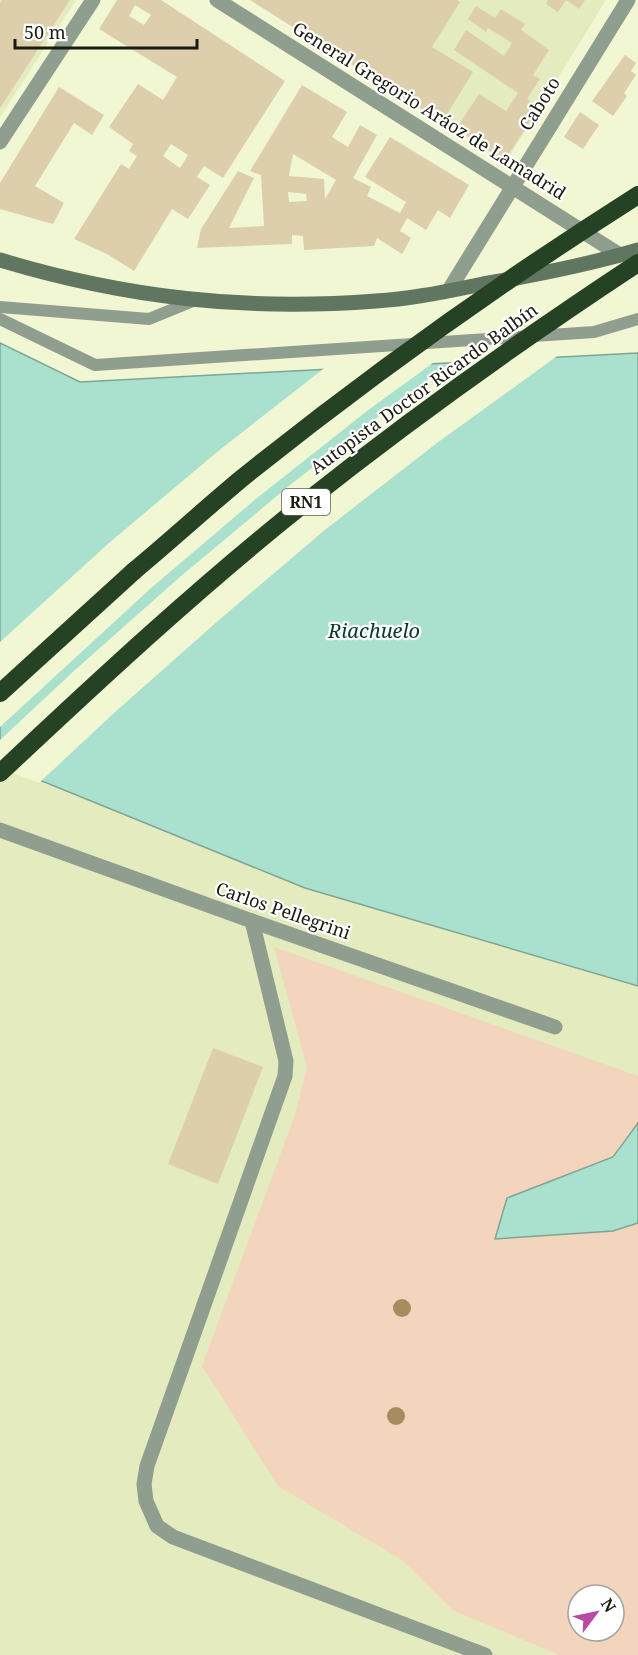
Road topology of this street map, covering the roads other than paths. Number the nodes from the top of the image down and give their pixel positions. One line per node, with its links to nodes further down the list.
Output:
1 (93, 0): 4 (street)
2 (217, 0): 5 (street, General Gregorio Aráoz de Lamadrid)
3 (628, 0): 5 (street, Caboto)
4 (0, 142)
5 (512, 187): 9 (street, General Gregorio Aráoz de Lamadrid); 12 (street, Caboto)
6 (638, 195): 17 (highway, Autopista Doctor Ricardo Balbín, bridge)
7 (638, 245): 9 (main road)
8 (638, 250): 9 (main road)
9 (620, 255): 12 (main road)
10 (0, 260): 13 (main road)
11 (638, 263): 18 (highway, Autopista Doctor Ricardo Balbín / RN1, bridge)
12 (449, 290): 13 (main road)
13 (194, 301): 14 (lane)
14 (0, 307)
15 (0, 319): 16 (lane)
16 (638, 319)
17 (0, 693)
18 (0, 774)
19 (0, 830): 20 (street, Carlos Pellegrini)
20 (252, 921): 21 (street, Carlos Pellegrini); 22 (street)
21 (555, 1027)
22 (485, 1655)

